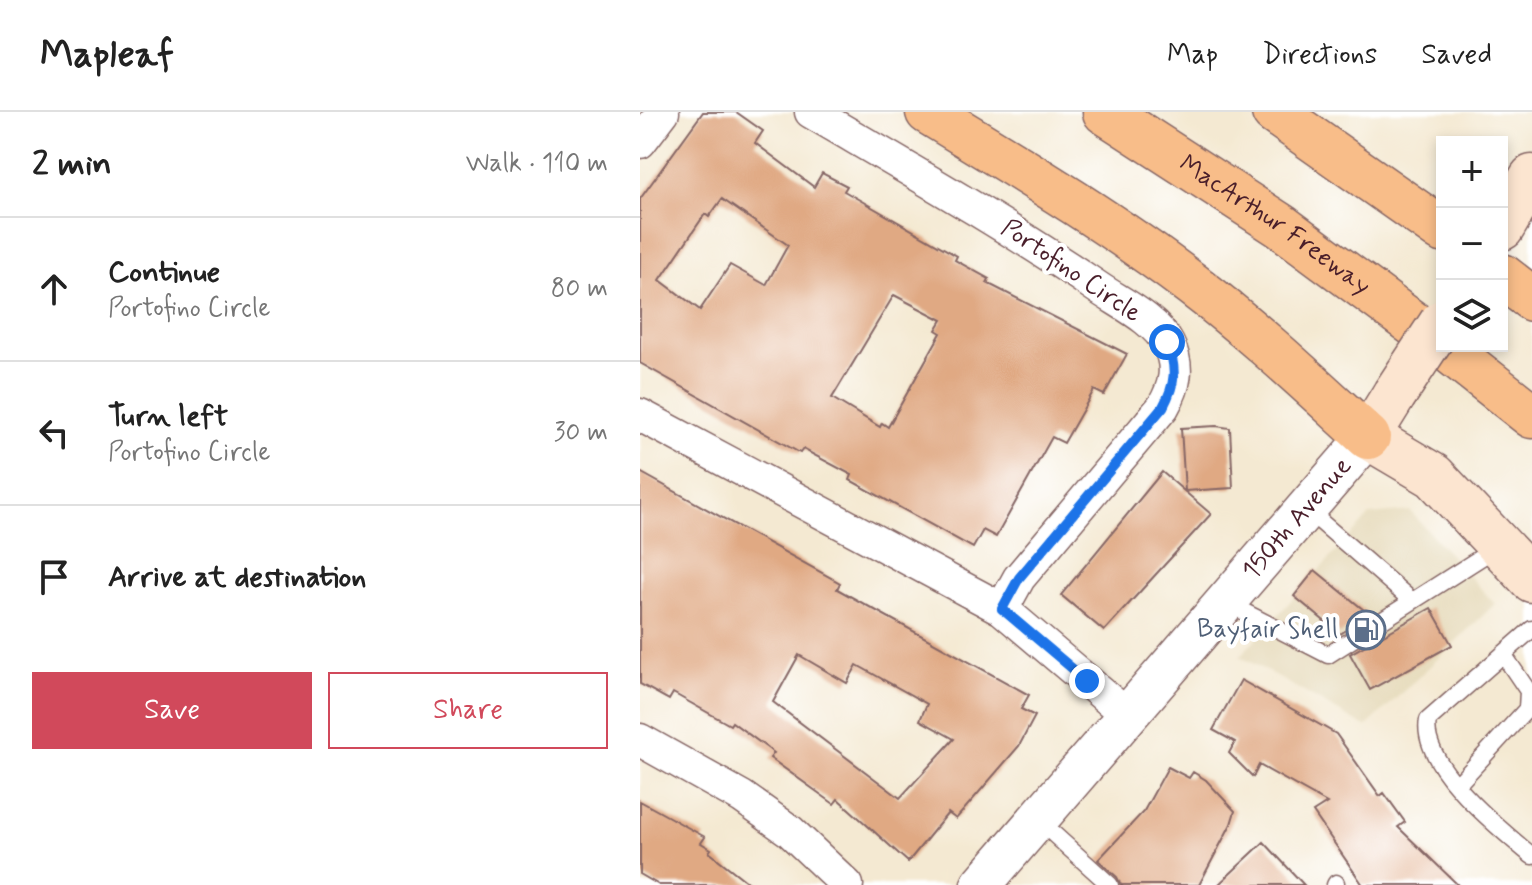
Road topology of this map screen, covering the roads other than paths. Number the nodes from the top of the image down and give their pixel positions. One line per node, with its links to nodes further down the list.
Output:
1 (663, 112): 6 (street)
2 (811, 112): 23 (street, Portofino Circle)
3 (928, 112): 17 (highway)
4 (1105, 112): 13 (highway, MacArthur Freeway)
5 (1274, 112): 9 (highway)
6 (640, 142)
7 (1532, 177): 8 (main road)
8 (1508, 217)
9 (1436, 226)
10 (1507, 280): 11 (highway)
11 (1532, 299)
12 (1436, 331): 17 (main road, 150th Avenue, bridge)
13 (1436, 342)
14 (1450, 352): 16 (highway, MacArthur Freeway)
15 (640, 415): 23 (street)
16 (1532, 416)
17 (1368, 437): 18 (street, 150th Avenue); 19 (main road)
18 (1306, 509): 21 (lane); 22 (street, 150th Avenue)
19 (1499, 546): 20 (main road); 21 (lane)
20 (1532, 580)
21 (1411, 600): 22 (lane)
22 (1226, 602): 26 (street, 150th Avenue)
23 (1002, 609): 26 (street)
24 (1532, 629): 25 (lane)
25 (1503, 654): 28 (lane); 28 (lane)
26 (1127, 715): 29 (street, 150th Avenue)
27 (640, 740): 31 (street)
28 (1458, 784): 30 (lane)
29 (1037, 819): 32 (street, 150th Avenue); 33 (lane)
30 (1532, 856)
31 (847, 885)
32 (981, 885)
33 (1110, 885)

